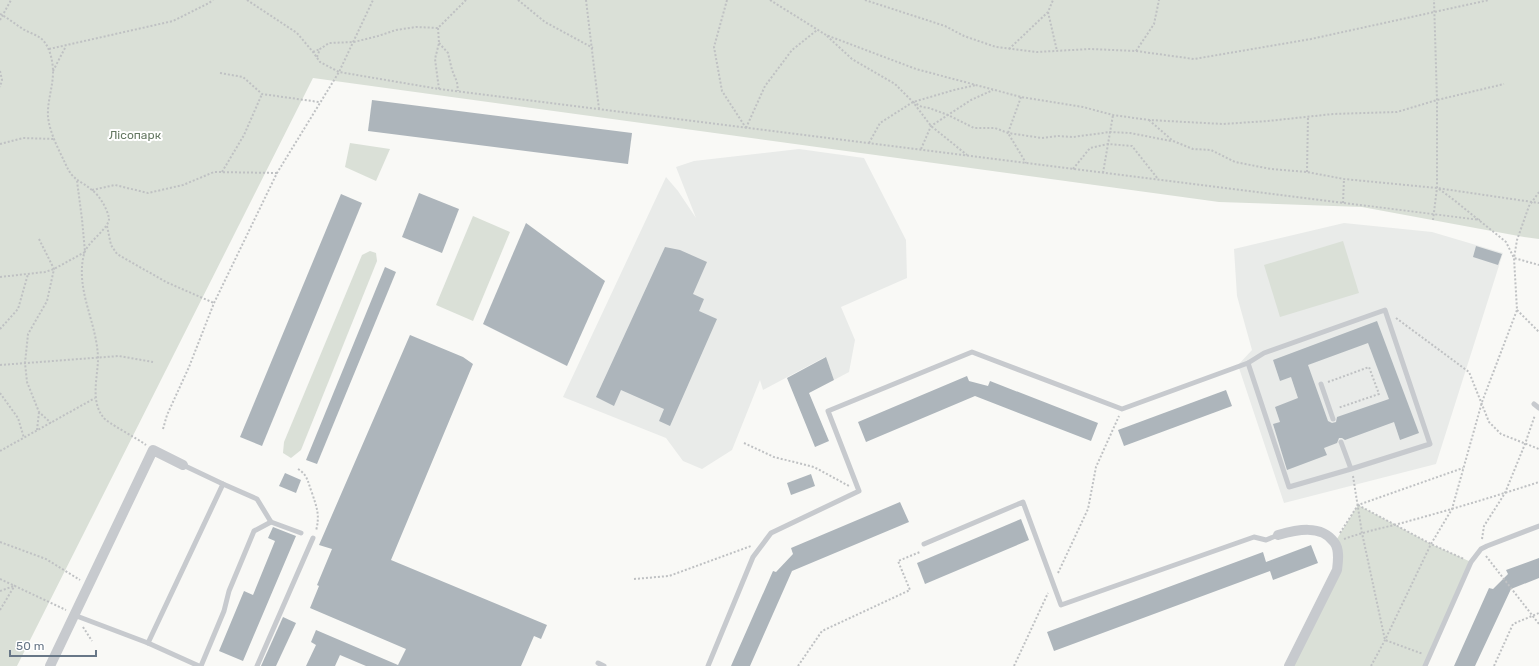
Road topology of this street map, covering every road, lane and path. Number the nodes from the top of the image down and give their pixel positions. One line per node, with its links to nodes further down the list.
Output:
1 (11, 0): 17 (path)
2 (213, 0): 24 (path)
3 (247, 0): 31 (path)
4 (373, 0): 22 (path)
5 (466, 0): 19 (path)
6 (518, 0): 25 (path)
7 (586, 0): 25 (path)
8 (727, 0): 54 (path)
9 (770, 0): 20 (path)
10 (866, 0): 28 (path)
11 (1053, 0): 16 (path)
12 (1159, 0): 30 (path)
13 (1434, 0): 15 (path)
14 (1490, 0): 15 (path)
15 (1434, 11): 30 (path); 45 (path)
16 (1048, 12): 28 (path); 29 (path)
17 (1, 14): 18 (path); 26 (path)
18 (0, 20)
19 (438, 28): 22 (path); 23 (path)
20 (817, 30): 21 (path); 54 (path)
21 (826, 35): 38 (path); 47 (path)
22 (354, 42): 27 (path); 35 (path)
23 (439, 42): 40 (path); 42 (path)
24 (66, 46): 26 (path); 34 (path)
25 (593, 48): 48 (path)
26 (49, 49): 34 (path)
27 (320, 49): 31 (path); 32 (path)
28 (1009, 49): 29 (path)
29 (1057, 51): 30 (path)
30 (1136, 51)
31 (313, 52): 32 (path)
32 (317, 57): 35 (path)
33 (0, 70): 39 (path)
34 (53, 72): 57 (path)
35 (338, 72): 40 (path); 46 (path)
36 (220, 73): 43 (path)
37 (1504, 84): 45 (path)
38 (977, 85): 41 (path); 47 (path)
39 (0, 87)
40 (438, 89): 42 (path)
41 (994, 90): 44 (path); 50 (path)
42 (458, 91): 48 (path)
43 (262, 94): 46 (path); 66 (path)
44 (1021, 97): 49 (path); 56 (path)
45 (1437, 100): 51 (path); 73 (path)
46 (319, 102): 68 (path)
47 (913, 102): 50 (path); 53 (path); 59 (path)
48 (599, 109): 54 (path)
49 (1113, 114): 52 (path); 55 (path)
50 (948, 115): 53 (path); 56 (path)
51 (1308, 116): 52 (path); 67 (path)
52 (1149, 120): 58 (path)
53 (931, 126): 62 (path); 63 (path)
54 (746, 128): 59 (path)
55 (1110, 132): 56 (path); 58 (path); 61 (path)
56 (1008, 133): 64 (path)
57 (54, 139): 60 (path); 72 (path)
58 (1173, 141): 67 (path)
59 (869, 143): 62 (path)
60 (0, 144)
61 (1108, 144): 65 (path); 69 (path); 71 (path)
62 (920, 150): 63 (path)
63 (969, 156): 64 (path)
64 (1026, 163): 65 (path)
65 (1073, 169): 69 (path)
66 (222, 172): 68 (path); 74 (path)
67 (1307, 172): 70 (path)
68 (277, 173): 90 (path)
69 (1104, 173): 71 (path)
70 (1344, 179): 73 (path); 77 (path)
71 (1158, 180): 77 (path)
72 (77, 181): 74 (path); 84 (path)
73 (1437, 188): 76 (path); 79 (path); 81 (path)
74 (92, 190): 82 (path)
75 (1539, 192): 76 (path)
76 (1532, 202): 78 (path); 85 (path)
77 (1343, 203): 79 (path)
78 (1539, 203)
79 (1434, 214): 80 (path); 81 (path)
80 (1433, 220)
81 (1480, 220): 85 (path)
82 (106, 226): 84 (path); 90 (path)
83 (39, 239): 87 (path)
84 (84, 252): 87 (path); 95 (path)
85 (1514, 258): 86 (path); 92 (path)
86 (1539, 265)
87 (54, 269): 88 (path); 97 (path)
88 (28, 274): 89 (path); 93 (path)
89 (0, 277)
90 (214, 303): 110 (path)
91 (1386, 310): 98 (lane); 103 (path); 122 (lane)
92 (1517, 310): 94 (path); 103 (path)
93 (0, 329)
94 (1539, 332)
95 (98, 356): 96 (path); 97 (path); 102 (path)
96 (153, 362)
97 (25, 363): 99 (path); 107 (path)
98 (1248, 363): 105 (lane); 122 (lane)
99 (0, 365)
100 (1321, 384): 106 (lane); 106 (path)
101 (0, 392): 112 (path)
102 (95, 398): 109 (path); 113 (path)
103 (1482, 402): 116 (path); 120 (path)
104 (1537, 407): 116 (path)
105 (1122, 409): 125 (lane); 146 (path)
106 (1330, 411): 108 (lane)
107 (39, 412): 109 (path); 111 (path)
108 (1333, 419)
109 (51, 423): 111 (path)
110 (163, 429)
111 (37, 431): 112 (path)
112 (24, 438): 118 (path)
113 (139, 440)
114 (1342, 442): 122 (lane)
115 (744, 443): 125 (path)
116 (1526, 444): 117 (path); 126 (path)
117 (1539, 449)
118 (0, 451)
119 (183, 465): 124 (lane); 147 (street)
120 (1463, 468): 127 (path); 128 (path)
121 (298, 469): 135 (path)
122 (1351, 469): 127 (path)
123 (1539, 482): 126 (path)
124 (223, 484): 129 (lane); 156 (lane)
125 (858, 491): 136 (lane)
126 (1505, 493): 128 (path); 142 (path)
127 (1358, 504): 130 (path); 133 (path); 138 (path)
128 (1452, 509): 130 (path); 140 (path)
129 (271, 522): 132 (lane); 160 (lane)
130 (1396, 525): 133 (path); 140 (path)
131 (1539, 526): 142 (lane)
132 (301, 533)
133 (1362, 533): 138 (path); 155 (path)
134 (1278, 535): 138 (street); 146 (lane)
135 (313, 538): 161 (lane)
136 (765, 541): 144 (path); 163 (lane)
137 (0, 542): 147 (path)
138 (1335, 542): 166 (street)
139 (924, 544): 146 (lane)
140 (1430, 544): 143 (path); 155 (path)
141 (926, 549): 164 (path)
142 (1481, 549): 143 (lane); 153 (path)
143 (1471, 562): 157 (lane)
144 (634, 578)
145 (0, 579): 148 (path)
146 (1053, 583): 165 (path)
147 (88, 584): 152 (street)
148 (15, 585): 149 (path); 150 (path); 152 (path)
149 (0, 591)
150 (0, 610)
151 (1539, 613): 153 (path)
152 (74, 615): 156 (lane); 159 (street)
153 (1532, 616): 154 (path); 169 (path)
154 (1539, 624)
155 (1385, 640): 157 (path); 167 (path)
156 (148, 643): 160 (lane)
157 (1429, 657): 168 (lane)
158 (598, 663): 162 (lane)
159 (50, 666)
160 (200, 666)
161 (257, 666)
162 (604, 666)
163 (708, 666)
164 (798, 666)
165 (1014, 666)
166 (1289, 666)
167 (1371, 666)
168 (1425, 666)
169 (1494, 666)

